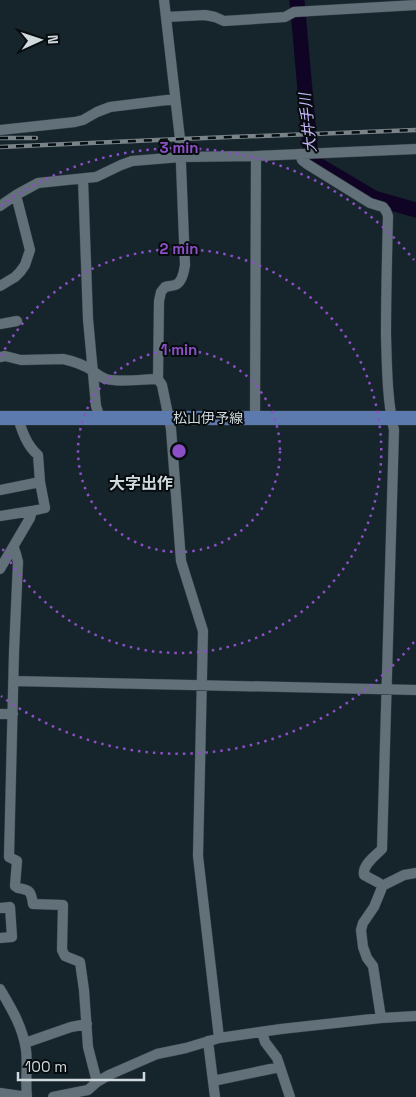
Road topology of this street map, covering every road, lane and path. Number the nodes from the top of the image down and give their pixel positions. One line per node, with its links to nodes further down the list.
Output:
1 (164, 0): 5 (street)
2 (416, 0): 3 (street)
3 (416, 5): 4 (street); 5 (street)
4 (416, 10)
5 (166, 17): 6 (street)
6 (175, 99): 7 (street); 11 (street)
7 (0, 130)
8 (416, 149): 9 (street)
9 (306, 154): 10 (street); 26 (street)
10 (256, 156): 11 (street); 25 (street)
11 (181, 157): 12 (street); 20 (street)
12 (83, 179): 13 (street); 19 (street)
13 (16, 194): 14 (street); 15 (street)
14 (0, 206)
15 (0, 286)
16 (17, 321): 17 (street)
17 (0, 324)
18 (0, 357): 19 (street)
19 (93, 371): 20 (street); 23 (street)
20 (158, 379): 24 (street)
21 (0, 418): 22 (main road, 松山伊予線)
22 (18, 418): 23 (main road, 松山伊予線); 28 (street)
23 (100, 418): 24 (main road, 松山伊予線)
24 (169, 418): 25 (main road, 松山伊予線); 35 (street)
25 (255, 418): 26 (main road, 松山伊予線)
26 (391, 418): 27 (main road, 松山伊予線); 36 (street)
27 (416, 418)
28 (40, 482): 29 (street); 30 (street)
29 (0, 490)
30 (32, 511): 31 (street); 32 (street)
31 (0, 516)
32 (14, 548): 33 (street); 34 (street)
33 (0, 568)
34 (14, 681): 35 (street); 39 (street)
35 (202, 685): 36 (street); 49 (street)
36 (386, 688): 37 (street); 41 (street)
37 (416, 690)
38 (0, 714): 39 (street)
39 (14, 714): 47 (street)
40 (416, 873): 41 (street)
41 (382, 886): 46 (street)
42 (0, 908): 43 (street)
43 (0, 938)
44 (0, 989): 50 (street)
45 (416, 1016): 46 (street)
46 (381, 1018): 48 (street)
47 (87, 1024): 50 (street); 53 (street)
48 (262, 1032): 49 (street); 51 (street)
49 (213, 1039): 52 (street); 53 (street)
50 (25, 1043): 56 (street)
51 (280, 1067): 52 (street); 59 (street)
52 (213, 1081): 58 (street)
53 (98, 1082): 55 (street)
54 (0, 1093): 56 (street)
55 (89, 1094): 57 (street)
56 (27, 1097)
57 (53, 1097)
58 (215, 1097)
59 (290, 1097)

